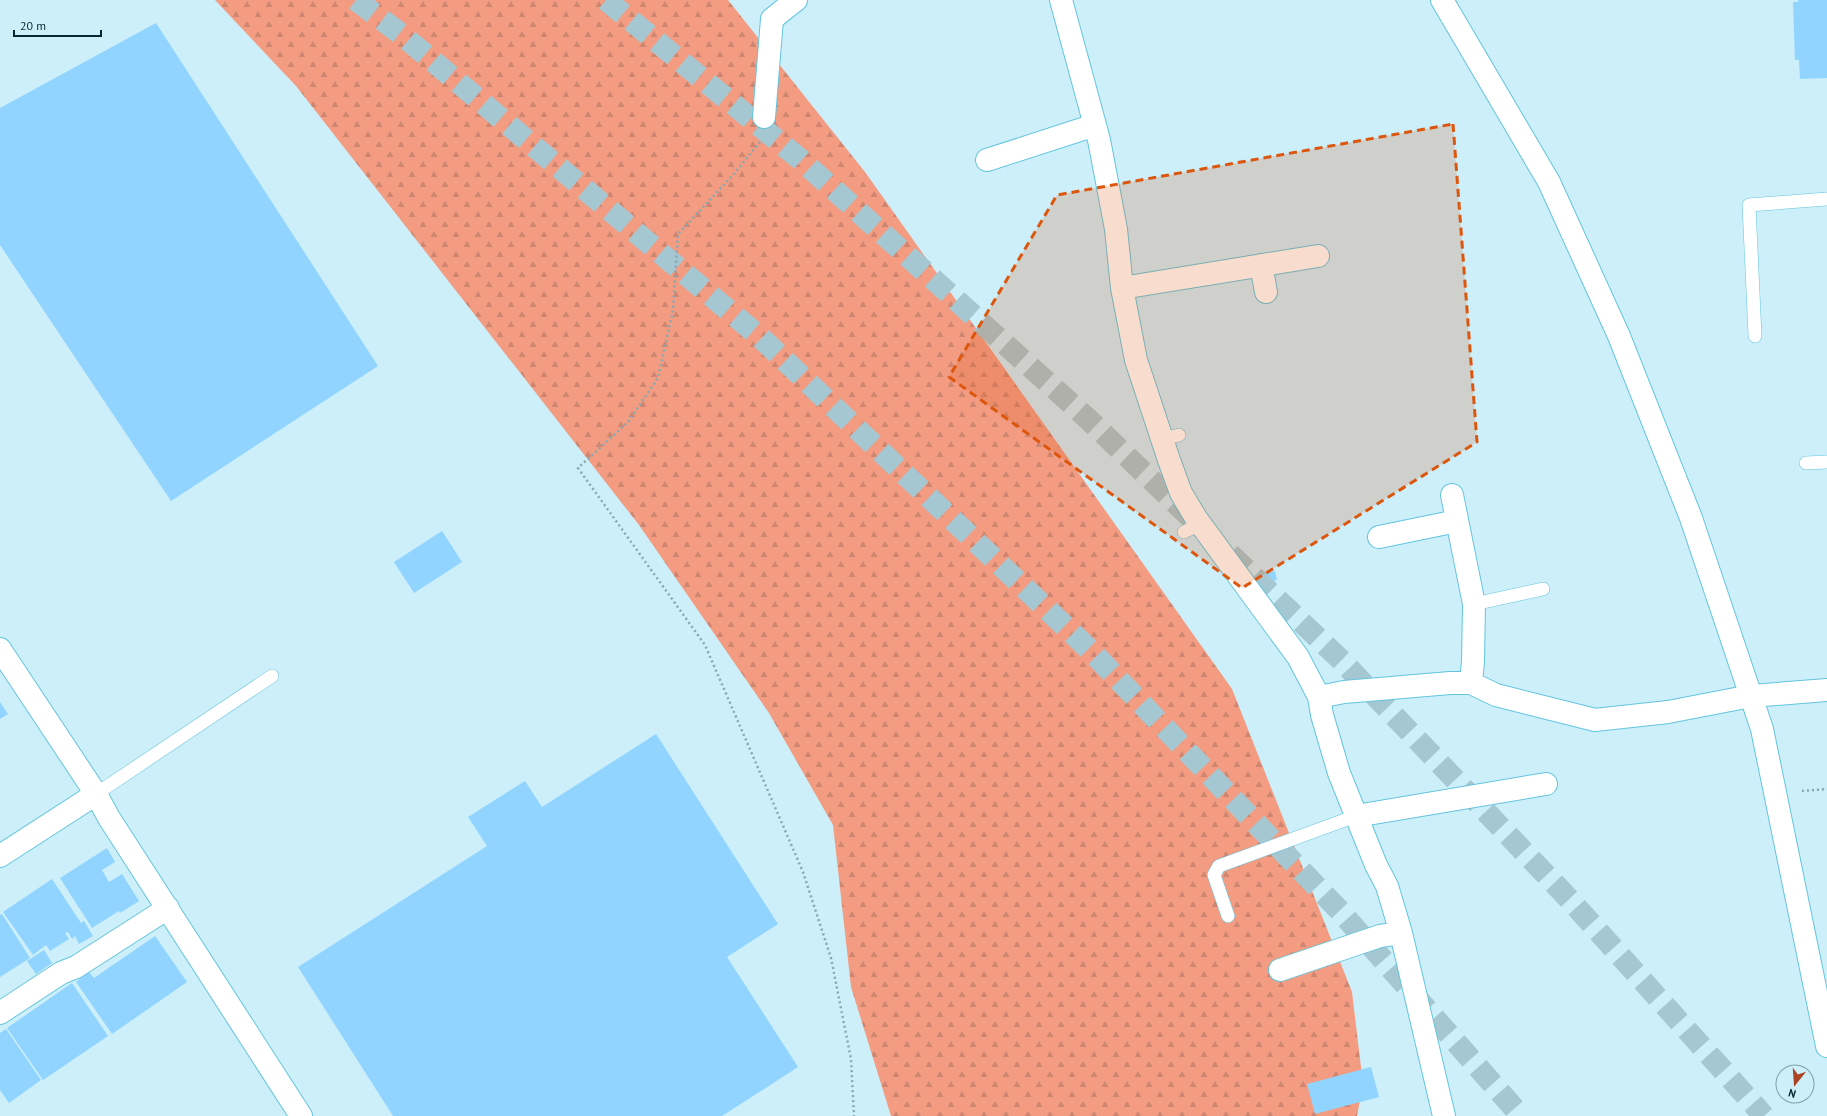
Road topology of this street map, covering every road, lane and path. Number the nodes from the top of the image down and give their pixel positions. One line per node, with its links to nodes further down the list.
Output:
1 (796, 0): 4 (street)
2 (1061, 0): 5 (street)
3 (1442, 0): 24 (street)
4 (764, 118): 37 (path)
5 (1095, 124): 6 (street); 10 (street)
6 (987, 160)
7 (1827, 199): 12 (lane)
8 (1318, 256): 9 (street)
9 (1261, 265): 10 (street); 11 (street)
10 (1122, 288): 25 (street)
11 (1266, 292)
12 (1756, 336)
13 (1827, 462): 14 (lane)
14 (1806, 463)
15 (1452, 494): 16 (street)
16 (1457, 521): 17 (street); 19 (street)
17 (1379, 537)
18 (1543, 589): 19 (lane)
19 (1474, 604): 22 (street)
20 (0, 649): 27 (street)
21 (272, 676): 27 (lane)
22 (1471, 683): 24 (street); 25 (street)
23 (1827, 690): 24 (street)
24 (1751, 696): 35 (street)
25 (1319, 697): 28 (street)
26 (1546, 784): 28 (street)
27 (96, 794): 29 (street); 30 (street)
28 (1356, 816): 31 (lane); 32 (street)
29 (0, 856)
30 (168, 908): 34 (street); 36 (street)
31 (1228, 916)
32 (1401, 933): 33 (street); 38 (street)
33 (1280, 970)
34 (0, 1013)
35 (1827, 1046)
36 (301, 1116)
37 (854, 1116)
38 (1444, 1116)

